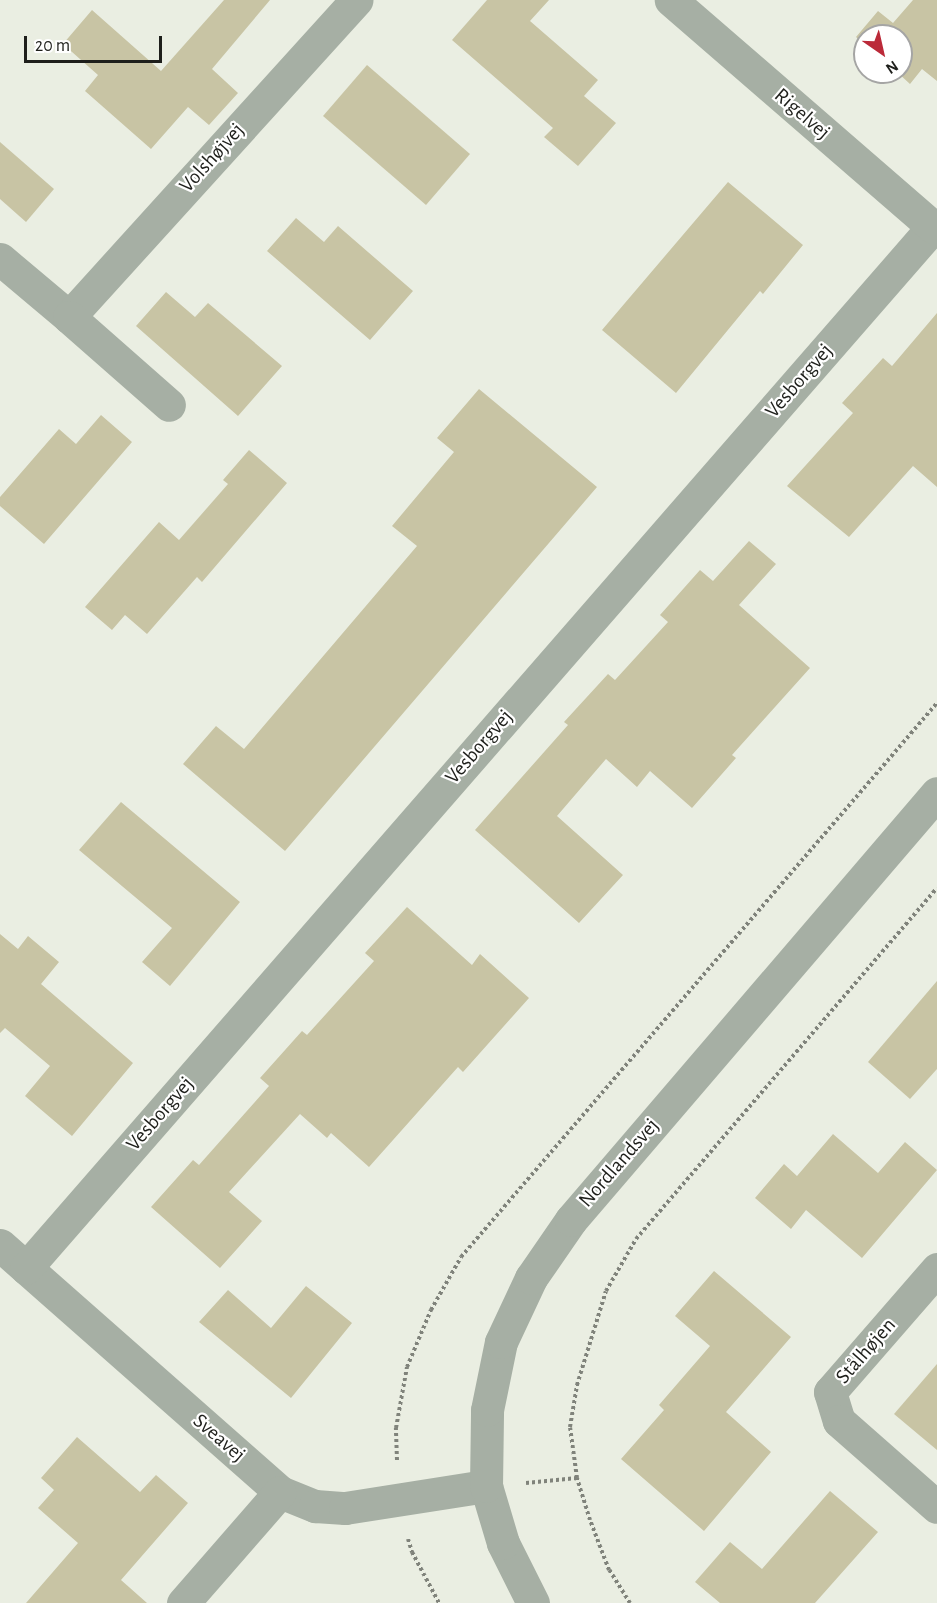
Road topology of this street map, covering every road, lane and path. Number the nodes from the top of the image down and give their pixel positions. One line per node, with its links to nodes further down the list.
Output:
1 (356, 0): 5 (street, Volshøjvej)
2 (671, 0): 3 (street, Rigelvej)
3 (933, 227): 10 (street, Vesborgvej)
4 (0, 259): 5 (street)
5 (69, 317): 6 (street)
6 (169, 405)
7 (937, 793): 13 (street, Nordlandsvej)
8 (937, 888): 12 (path)
9 (0, 1245): 10 (street, Sveavej)
10 (26, 1268): 14 (street, Sveavej)
11 (937, 1269): 15 (street, Stålhøjen)
12 (577, 1478): 13 (path); 18 (path)
13 (486, 1486): 14 (street, Sveavej); 17 (street, Nordlandsvej)
14 (280, 1492): 16 (street)
15 (937, 1507)
16 (183, 1603)
17 (533, 1603)
18 (630, 1603)

